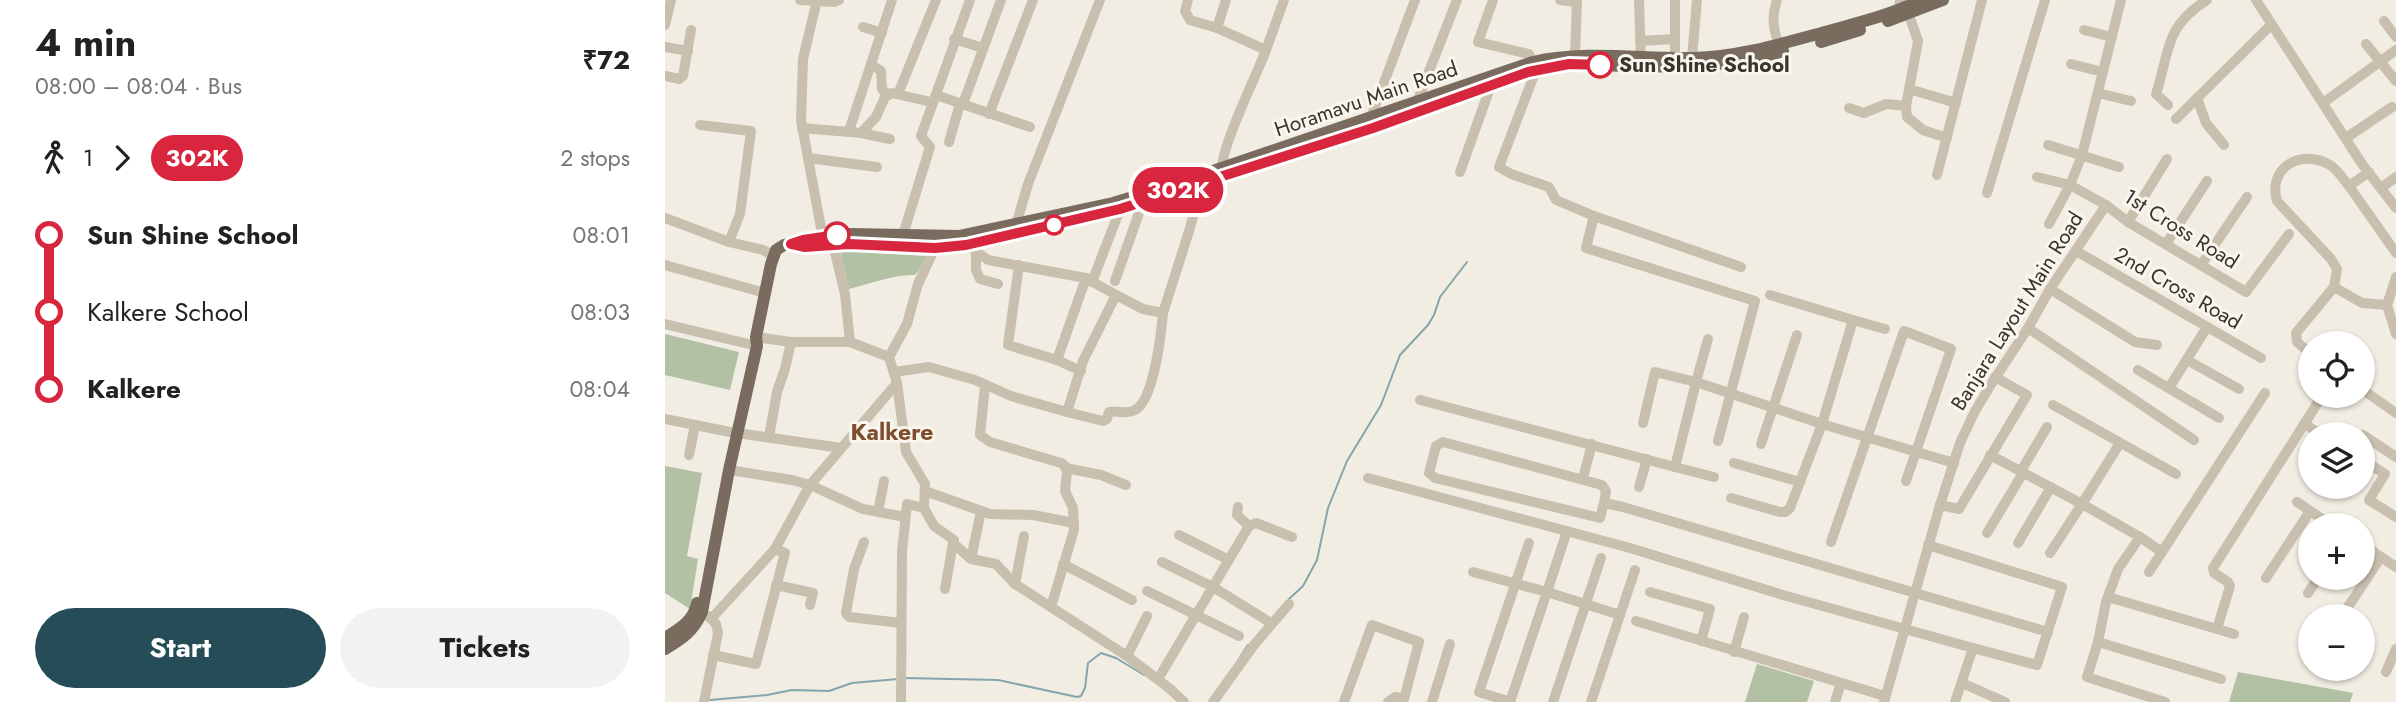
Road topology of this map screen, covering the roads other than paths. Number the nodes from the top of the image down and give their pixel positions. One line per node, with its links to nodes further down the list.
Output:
1 (671, 0): 32 (street)
2 (800, 0): 3 (street)
3 (817, 0): 4 (street); 82 (street)
4 (839, 0)
5 (936, 0): 65 (street)
6 (970, 0): 41 (street)
7 (1001, 0): 46 (street)
8 (1033, 0): 77 (street)
9 (1100, 0): 117 (street)
10 (1188, 0): 35 (street)
11 (1226, 0): 35 (street)
12 (1284, 0): 48 (street)
13 (1415, 0): 79 (street)
14 (1458, 0): 69 (street)
15 (1493, 0): 58 (street)
16 (1560, 0): 28 (street)
17 (1639, 0): 43 (street)
18 (1675, 0): 42 (street)
19 (1697, 0): 53 (street)
20 (1777, 0): 47 (street)
21 (1921, 0): 30 (main road, Horamavu Main Road)
22 (1943, 0): 30 (main road, Horamavu Main Road)
23 (1982, 0): 70 (street)
24 (2045, 0): 107 (street)
25 (2207, 0): 73 (street)
26 (2256, 0): 33 (street)
27 (889, 1): 38 (street)
28 (1576, 1): 51 (street)
29 (2118, 1): 39 (street, Banjara Layout Main Road)
30 (1902, 8): 47 (main road, Horamavu Main Road); 63 (street)
31 (2384, 20): 40 (street)
32 (665, 24)
33 (2271, 25): 66 (street); 71 (street)
34 (863, 27): 38 (street)
35 (1217, 28): 48 (street)
36 (691, 30): 50 (street)
37 (2084, 30): 39 (street)
38 (881, 33): 56 (street)
39 (2112, 37): 59 (street, Banjara Layout Main Road)
40 (2396, 37)
41 (954, 39): 46 (street); 67 (street)
42 (1674, 39): 43 (street); 52 (street)
43 (1640, 41): 54 (street)
44 (2366, 44): 55 (street)
45 (665, 47): 50 (street)
46 (983, 48): 72 (street)
47 (1782, 48): 53 (main road, Horamavu Main Road); 54 (main road, Horamavu Main Road)
48 (1266, 50): 96 (street)
49 (2396, 50): 55 (street)
50 (688, 51): 60 (street)
51 (1575, 57): 54 (main road, Horamavu Main Road); 58 (main road, Horamavu Main Road)
52 (1675, 57): 53 (main road, Horamavu Main Road); 54 (main road, Horamavu Main Road)
53 (1692, 58)
54 (1641, 61): 58 (main road, Horamavu Main Road)
55 (2380, 62): 61 (street); 71 (street)
56 (871, 64): 65 (street); 83 (street)
57 (2071, 64): 59 (street)
58 (1534, 66): 62 (main road, Horamavu Main Road); 69 (main road, Horamavu Main Road); 113 (street)
59 (2103, 72): 64 (street, Banjara Layout Main Road)
60 (665, 76)
61 (2396, 81)
62 (1491, 85): 79 (main road, Horamavu Main Road); 97 (street)
63 (1909, 89): 70 (street); 74 (street)
64 (2098, 93): 68 (street); 91 (street, Banjara Layout Main Road)
65 (893, 94): 67 (street); 84 (street)
66 (2197, 98): 78 (street); 90 (street)
67 (934, 99): 72 (street); 119 (street)
68 (2131, 101)
69 (1416, 102): 79 (main road, Horamavu Main Road)
70 (1956, 103): 85 (street)
71 (2323, 103): 86 (street)
72 (961, 104): 77 (street); 88 (street)
73 (2168, 105)
74 (1906, 106): 76 (street); 85 (street)
75 (2392, 107): 86 (street)
76 (1849, 108)
77 (989, 114): 81 (street)
78 (2176, 119)
79 (1371, 123): 96 (main road, Horamavu Main Road)
80 (700, 125): 120 (street)
81 (1030, 127)
82 (802, 128): 83 (street); 92 (street)
83 (849, 131): 84 (street)
84 (861, 133): 87 (street)
85 (1947, 138): 99 (street)
86 (2346, 138): 98 (street)
87 (890, 139)
88 (949, 142)
89 (2048, 145): 91 (street)
90 (2224, 145)
91 (2082, 155): 95 (street); 104 (street, Banjara Layout Main Road)
92 (808, 158): 94 (street); 121 (street)
93 (2167, 159): 115 (street)
94 (877, 167)
95 (2119, 167)
96 (1221, 172): 103 (main road, Horamavu Main Road); 108 (main road, Horamavu Main Road)
97 (1460, 172)
98 (2369, 172): 105 (street); 106 (street)
99 (1937, 175)
100 (2037, 177): 104 (street)
101 (2396, 177): 106 (street)
102 (2207, 181): 124 (street)
103 (1202, 182): 108 (main road, Horamavu Main Road); 142 (street)
104 (2070, 185): 111 (street, Banjara Layout Main Road); 116 (street)
105 (2349, 186): 126 (street); 136 (street)
106 (2381, 188): 112 (street)
107 (1987, 192)
108 (1146, 197): 110 (main road, Horamavu Main Road); 134 (street)
109 (2246, 197): 130 (street)
110 (1122, 204): 117 (main road, Horamavu Main Road); 123 (main road, Horamavu Main Road); 133 (street)
111 (2106, 205): 115 (street, 1st Cross Road); 125 (street, Banjara Layout Main Road)
112 (2396, 208)
113 (1594, 216): 131 (street); 169 (street)
114 (665, 218): 120 (street)
115 (2128, 222): 124 (street, 1st Cross Road)
116 (2049, 224)
117 (1016, 225): 123 (main road, Horamavu Main Road)
118 (2289, 234): 130 (street, 1st Cross Road)
119 (902, 241): 121 (main road, Horamavu Main Road); 122 (main road, Horamavu Main Road)
120 (729, 242): 127 (street)
121 (826, 242): 127 (main road, Horamavu Main Road); 153 (street)
122 (935, 242): 123 (main road, Horamavu Main Road); 156 (street)
123 (967, 244): 128 (street); 135 (street)
124 (2166, 244): 130 (street, 1st Cross Road)
125 (2076, 251): 137 (street, Banjara Layout Main Road); 146 (street, 2nd Cross Road)
126 (2396, 253)
127 (774, 256): 138 (main road)
128 (1020, 264): 133 (street); 158 (street)
129 (665, 265): 138 (street)
130 (2201, 265)
131 (1741, 267)
132 (2396, 277): 141 (street)
133 (1089, 280): 139 (street); 158 (street)
134 (1115, 281)
135 (999, 284)
136 (2334, 287): 141 (street); 154 (street)
137 (2050, 289): 145 (street, Banjara Layout Main Road); 155 (street)
138 (765, 293): 151 (main road)
139 (1116, 295): 142 (street); 161 (street)
140 (1770, 295): 143 (street)
141 (2386, 305): 148 (street)
142 (1163, 313): 174 (street)
143 (1853, 320): 147 (street); 179 (street)
144 (665, 324): 151 (street)
145 (2028, 327): 162 (street, Banjara Layout Main Road); 186 (street)
146 (2207, 327): 157 (street, 2nd Cross Road); 159 (street)
147 (1885, 329)
148 (2396, 334)
149 (1797, 335): 173 (street)
150 (1708, 339): 164 (street)
151 (754, 342): 152 (street); 182 (main road)
152 (791, 342): 153 (street); 184 (street)
153 (850, 342): 156 (street)
154 (2298, 343)
155 (2157, 345)
156 (889, 357): 163 (street)
157 (2261, 358)
158 (1057, 360): 161 (street)
159 (2186, 360): 166 (street); 167 (street)
160 (2138, 370): 166 (street)
161 (1081, 371): 174 (street)
162 (1996, 377): 195 (street); 199 (street, Banjara Layout Main Road)
163 (896, 378): 165 (street); 192 (street); 217 (street)
164 (1696, 382): 169 (street); 178 (street); 200 (street)
165 (985, 385): 174 (street); 201 (street)
166 (2169, 388): 176 (street)
167 (2239, 389)
168 (2265, 393): 247 (street)
169 (1730, 394): 173 (street); 187 (street)
170 (2375, 398): 175 (street)
171 (1420, 400): 190 (street)
172 (2053, 405): 188 (street)
173 (1773, 407): 179 (street); 191 (street)
174 (1067, 412)
175 (2396, 413)
176 (2219, 418)
177 (665, 419): 180 (street)
178 (1643, 423)
179 (1822, 424): 185 (street); 211 (street)
180 (695, 425): 182 (street); 194 (street)
181 (2047, 427): 204 (street)
182 (734, 432): 184 (street); 203 (main road); 279 (main road)
183 (2298, 433): 288 (street)
184 (769, 437): 192 (street)
185 (1866, 437): 193 (street); 193 (street); 241 (street)
186 (2194, 440)
187 (1718, 441)
188 (2120, 443): 206 (street); 222 (street)
189 (2375, 443): 196 (street)
190 (1592, 444): 197 (street); 205 (street)
191 (1761, 444)
192 (841, 449): 212 (street)
193 (1915, 452): 199 (street); 210 (street)
194 (689, 455)
195 (1990, 455): 204 (street); 223 (street)
196 (2396, 457)
197 (1647, 459): 200 (street); 214 (street)
198 (1734, 463): 211 (street)
199 (1954, 463): 223 (street, Banjara Layout Main Road)
200 (1675, 467): 207 (street)
201 (1066, 468): 213 (street); 232 (street)
202 (2375, 468): 216 (street)
203 (729, 470): 212 (street); 279 (main road)
204 (2022, 472): 215 (street); 235 (street)
205 (1584, 474)
206 (2176, 474)
207 (1714, 477)
208 (1368, 478): 234 (street)
209 (884, 481): 228 (street)
210 (1906, 481)
211 (1800, 482): 218 (street)
212 (810, 485): 228 (street); 246 (street)
213 (1126, 485)
214 (1639, 487)
215 (2051, 487): 222 (street); 244 (street)
216 (2375, 490)
217 (925, 491): 225 (street); 226 (street)
218 (1731, 498)
219 (2370, 499): 231 (street)
220 (2297, 502): 227 (street)
221 (1604, 503): 221 (street); 269 (street)
222 (2082, 504): 239 (street); 248 (street)
223 (1940, 505): 245 (street, Banjara Layout Main Road)
224 (1238, 507): 233 (street)
225 (924, 508): 230 (street); 242 (street)
226 (981, 511): 232 (street); 252 (street)
227 (2310, 511): 229 (street); 260 (street)
228 (878, 512): 230 (street)
229 (2313, 513)
230 (905, 517): 286 (street)
231 (2396, 517)
232 (1074, 523): 255 (street)
233 (1249, 526): 238 (street); 253 (street)
234 (1567, 531): 270 (street); 287 (street)
235 (1987, 533)
236 (1179, 534): 253 (street)
237 (1024, 536): 262 (street)
238 (1292, 537)
239 (2140, 537): 247 (street); 272 (street)
240 (864, 542): 286 (street)
241 (1831, 542)
242 (953, 543): 252 (street); 265 (street)
243 (1529, 543): 263 (street)
244 (2018, 543)
245 (1928, 545): 269 (street, Banjara Layout Main Road); 289 (street)
246 (775, 549): 261 (street); 279 (street)
247 (2162, 552): 259 (street)
248 (2050, 553)
249 (2375, 553): 250 (street)
250 (2381, 557): 256 (street); 275 (street)
251 (1601, 558): 277 (street)
252 (971, 559): 262 (street)
253 (1229, 560): 264 (street)
254 (1162, 562): 264 (street)
255 (1063, 564): 273 (street); 278 (street)
256 (2396, 567)
257 (1635, 570): 280 (street)
258 (1473, 572): 263 (street)
259 (2150, 572)
260 (2266, 578)
261 (776, 584): 276 (street); 300 (street)
262 (1016, 584): 278 (street)
263 (1515, 584): 270 (street); 316 (street)
264 (1213, 587): 282 (street); 285 (street)
265 (944, 590)
266 (2310, 590): 271 (street)
267 (1147, 591): 282 (street)
268 (1650, 592): 293 (street)
269 (1915, 592): 287 (street, Banjara Layout Main Road); 289 (street)
270 (1547, 593): 277 (street); 316 (street)
271 (2308, 593)
272 (2108, 597): 288 (street); 294 (street)
273 (1132, 600)
274 (1289, 604): 285 (street)
275 (2350, 604)
276 (810, 605)
277 (1585, 605): 280 (street); 317 (street)
278 (1051, 607): 301 (street)
279 (703, 614): 292 (main road); 297 (main road); 300 (street)
280 (1620, 615): 318 (street)
281 (1147, 616): 301 (street)
282 (1196, 616): 291 (street); 303 (street)
283 (1744, 617): 299 (street)
284 (1636, 621): 293 (street)
285 (1270, 622): 312 (street)
286 (901, 623): 310 (street)
287 (1904, 628): 296 (street); 308 (street, Banjara Layout Main Road)
288 (2217, 629): 290 (street)
289 (2048, 632): 296 (street)
290 (2234, 634)
291 (1239, 636)
292 (665, 638)
293 (1701, 641): 299 (street)
294 (2098, 642): 304 (street); 322 (street)
295 (1450, 645): 315 (street)
296 (1973, 648): 306 (street)
297 (665, 649)
298 (2396, 649): 302 (street)
299 (1734, 652): 305 (street)
300 (713, 655): 309 (street)
301 (1127, 656): 303 (street)
302 (2386, 672)
303 (1158, 679): 311 (street)
304 (2221, 679)
305 (1840, 683): 308 (street); 319 (street)
306 (1962, 683): 307 (street); 320 (street)
307 (1984, 698): 321 (street)
308 (1884, 699)
309 (705, 701)
310 (901, 702)
311 (1184, 702)
312 (1213, 702)
313 (1344, 702): 314 (street)
314 (1388, 702)
315 (1432, 702)
316 (1511, 702)
317 (1553, 702)
318 (1591, 702)
319 (1835, 702)
320 (1955, 702)
321 (2005, 702)
322 (2165, 702)

